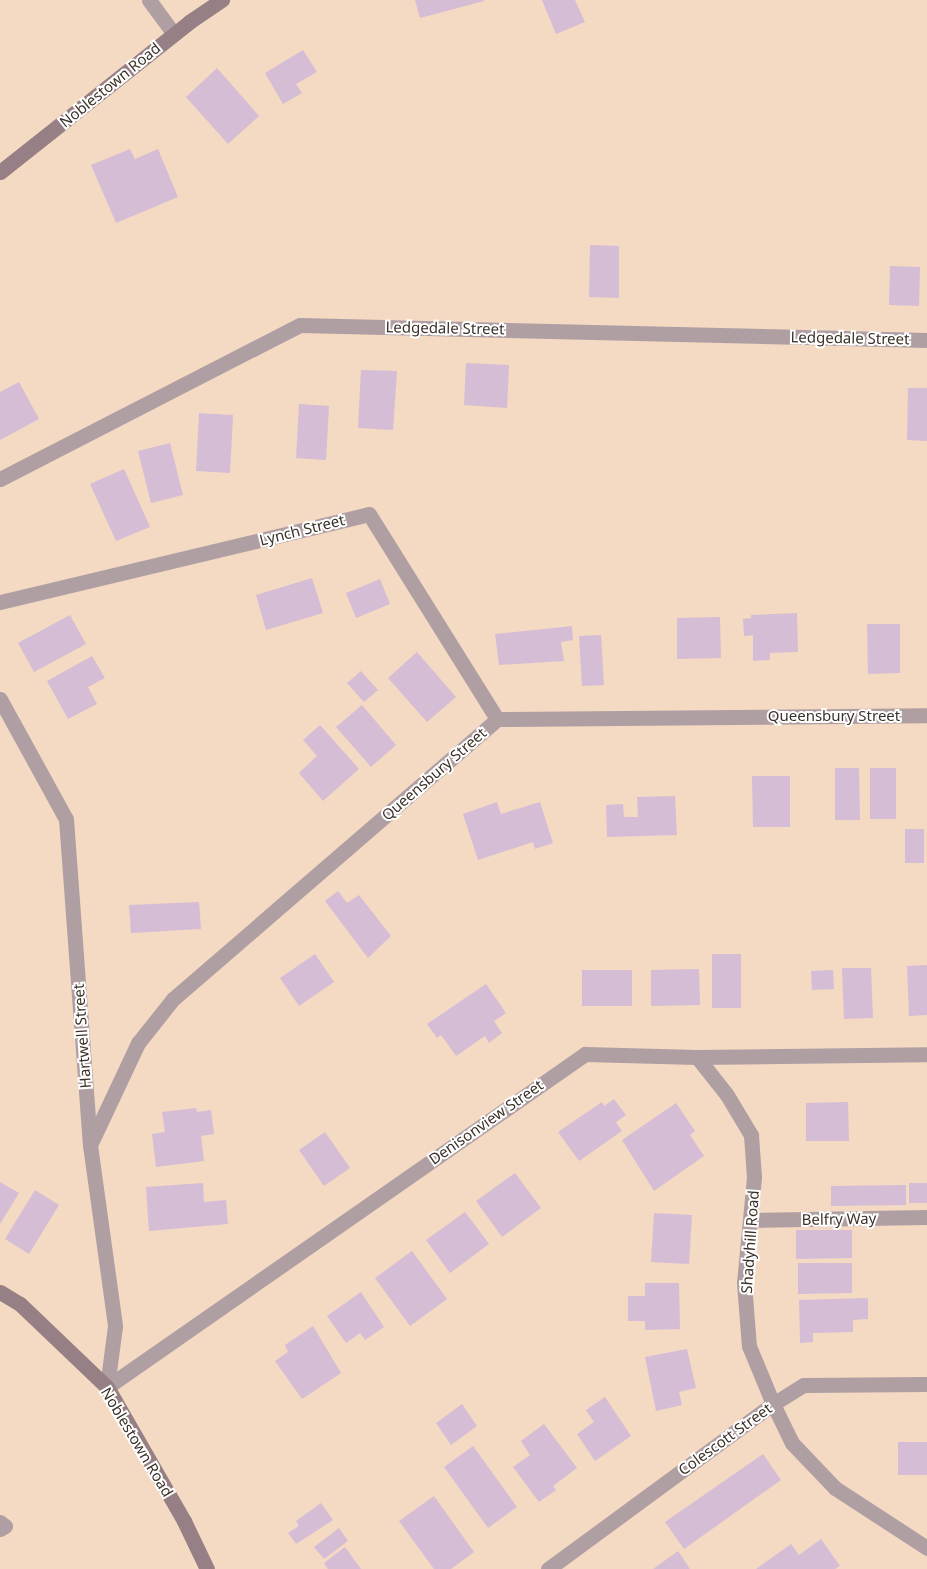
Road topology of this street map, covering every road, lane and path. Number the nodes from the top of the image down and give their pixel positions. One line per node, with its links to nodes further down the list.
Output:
1 (149, 0): 3 (street)
2 (222, 0): 3 (main road, Noblestown Road)
3 (174, 34): 4 (main road, Noblestown Road)
4 (0, 172)
5 (927, 340): 6 (street, Ledgedale Street)
6 (0, 479)
7 (0, 602): 10 (street, Lynch Street)
8 (0, 700): 13 (street, Hartwell Street)
9 (927, 716): 10 (street, Queensbury Street)
10 (497, 719): 13 (street, Queensbury Street)
11 (927, 1054): 12 (street, Denisonview Street)
12 (697, 1057): 15 (street, Shadyhill Road); 18 (street, Denisonview Street)
13 (90, 1145): 18 (street, Hartwell Street)
14 (927, 1218): 15 (street, Belfry Way)
15 (751, 1220): 19 (street, Shadyhill Road)
16 (0, 1292): 18 (main road, Noblestown Road)
17 (927, 1384): 19 (street, Colescott Street)
18 (107, 1387): 23 (main road, Noblestown Road)
19 (773, 1404): 22 (street, Shadyhill Road); 24 (street, Colescott Street)
20 (0, 1522): 21 (street)
21 (0, 1528)
22 (927, 1548)
23 (207, 1569)
24 (548, 1569)

